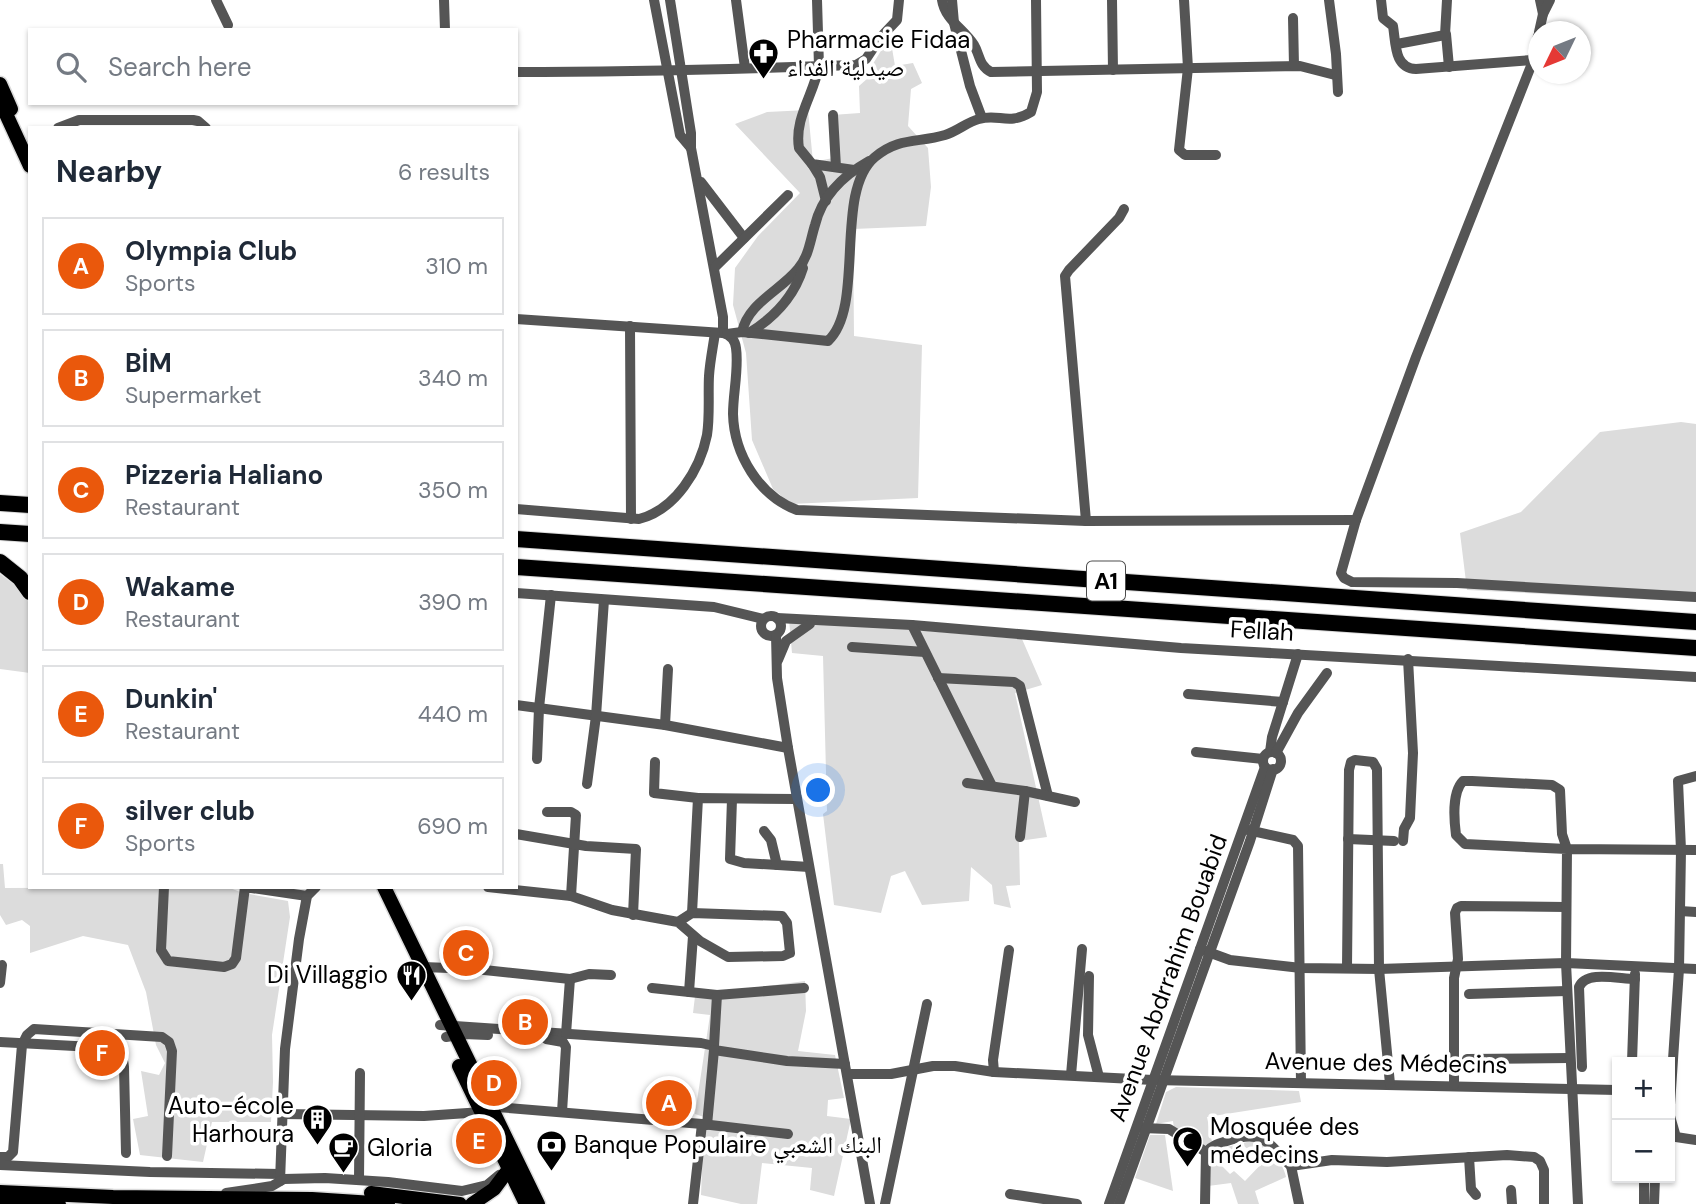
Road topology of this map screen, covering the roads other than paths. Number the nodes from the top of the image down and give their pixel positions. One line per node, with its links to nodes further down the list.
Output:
1 (216, 0): 22 (street)
2 (444, 0): 23 (street)
3 (654, 0): 37 (street)
4 (670, 0): 32 (street)
5 (736, 0): 30 (street)
6 (817, 0): 27 (street)
7 (899, 0): 27 (street)
8 (942, 0): 21 (street)
9 (952, 0): 21 (street)
10 (1037, 0): 35 (street)
11 (1112, 0): 33 (street)
12 (1184, 0): 31 (street)
13 (1329, 0): 38 (street)
14 (1381, 0): 25 (street)
15 (1447, 0): 24 (street)
16 (1539, 0): 18 (street)
17 (1550, 0): 18 (street)
18 (1543, 14): 20 (street)
19 (1293, 18): 28 (street)
20 (1542, 21)
21 (954, 23): 35 (street); 43 (street)
22 (228, 25)
23 (444, 28)
24 (1446, 34): 25 (street); 29 (street)
25 (1397, 44): 29 (street)
26 (1528, 60): 29 (street)
27 (819, 66): 30 (street); 51 (street)
28 (1294, 66): 31 (street); 38 (street)
29 (1449, 67)
30 (745, 68): 32 (street)
31 (1188, 68): 33 (street); 49 (street)
32 (680, 70): 37 (street); 48 (street)
33 (1113, 70): 35 (street)
34 (1528, 70): 73 (street)
35 (1037, 71): 43 (street)
36 (518, 72): 37 (street)
37 (668, 72): 48 (street)
38 (1335, 75): 40 (street)
39 (0, 84): 47 (main road)
40 (1338, 92)
41 (0, 101): 47 (main road)
42 (834, 115): 52 (street)
43 (982, 118): 50 (street)
44 (147, 124): 45 (street); 46 (street)
45 (63, 126)
46 (204, 126)
47 (27, 144)
48 (691, 148): 54 (street)
49 (1216, 155)
50 (874, 158): 53 (street); 56 (street)
51 (812, 164): 52 (street); 58 (street)
52 (836, 167): 53 (street)
53 (853, 170): 55 (street)
54 (698, 178): 60 (street); 62 (street)
55 (840, 182): 56 (street); 58 (street)
56 (856, 194): 66 (street)
57 (788, 195): 60 (street)
58 (826, 201): 61 (street)
59 (1124, 209): 74 (street)
60 (744, 238): 62 (street)
61 (806, 258): 66 (street); 66 (street)
62 (715, 267): 65 (street)
63 (518, 319): 64 (street)
64 (630, 326): 65 (street); 72 (street)
65 (721, 333): 66 (street); 72 (street); 74 (street)
66 (746, 333)
67 (0, 494): 68 (highway)
68 (28, 496)
69 (0, 503): 70 (highway)
70 (28, 505)
71 (518, 509): 72 (street)
72 (631, 519)
73 (1356, 520): 74 (street); 85 (street)
74 (1086, 521)
75 (518, 528): 79 (highway)
76 (0, 532): 77 (highway)
77 (28, 534)
78 (518, 539): 79 (highway, A1)
79 (667, 550): 88 (highway, A1)
80 (0, 562): 82 (highway)
81 (518, 566): 93 (highway, A1)
82 (28, 589)
83 (518, 593): 84 (street, Fellah)
84 (551, 595): 86 (street, Fellah); 105 (street)
85 (1696, 597)
86 (604, 600): 91 (street, Fellah); 106 (street)
87 (826, 621): 89 (street, Fellah); 90 (street, Fellah); 91 (street, Fellah)
88 (1696, 622)
89 (810, 624): 91 (street, Fellah); 99 (street)
90 (912, 625): 94 (street); 95 (street, Fellah)
91 (775, 629): 99 (street)
92 (852, 647): 94 (street)
93 (1696, 648)
94 (925, 652): 101 (street)
95 (1298, 654): 96 (street, Fellah); 103 (street)
96 (1408, 659): 100 (street, Fellah); 131 (street)
97 (668, 669): 107 (street)
98 (1327, 673): 111 (street, Avenue Abdrrahim Bouabid)
99 (776, 674): 108 (street)
100 (1696, 677)
101 (938, 678): 116 (street); 118 (street)
102 (1188, 694): 103 (street)
103 (1283, 702): 111 (street)
104 (518, 705): 105 (street)
105 (539, 708): 106 (street); 110 (street)
106 (596, 716): 107 (street); 115 (street)
107 (665, 724): 108 (street)
108 (788, 748): 121 (street)
109 (1196, 752): 111 (street)
110 (537, 759)
111 (1269, 760): 126 (street, Avenue Abdrrahim Bouabid)
112 (655, 762): 119 (street)
113 (1696, 776): 134 (street)
114 (967, 783): 116 (street)
115 (587, 784)
116 (992, 786): 117 (street)
117 (1025, 792): 118 (street); 129 (street)
118 (1048, 796): 123 (street)
119 (698, 798): 120 (street); 150 (street)
120 (733, 799): 121 (street); 136 (street)
121 (796, 799): 137 (street)
122 (579, 801): 125 (street)
123 (1075, 802)
124 (547, 811): 125 (street)
125 (576, 816): 132 (street)
126 (1248, 830): 156 (street, Avenue Abdrrahim Bouabid); 163 (street)
127 (764, 831): 136 (street)
128 (518, 834): 132 (street)
129 (1020, 837)
130 (1348, 839): 131 (street); 131 (street); 161 (street)
131 (1377, 840): 164 (street)
132 (574, 843): 146 (street); 151 (street)
133 (1567, 849): 133 (street); 134 (street); 147 (street)
134 (1681, 850): 135 (street); 148 (street)
135 (1696, 850)
136 (777, 865): 137 (street)
137 (809, 867): 189 (street)
138 (164, 889): 139 (street)
139 (246, 889)
140 (260, 889): 145 (street)
141 (314, 889): 145 (street)
142 (376, 889): 179 (main road)
143 (385, 889): 160 (main road)
144 (506, 889): 146 (street)
145 (307, 896): 203 (street)
146 (571, 896): 151 (street)
147 (1566, 907): 157 (street); 159 (street)
148 (1680, 911): 149 (street); 165 (street)
149 (1696, 912)
150 (692, 913): 152 (street); 153 (street)
151 (633, 915): 152 (street)
152 (678, 922): 153 (street)
153 (696, 939): 175 (street)
154 (1082, 948): 193 (street)
155 (1009, 950): 191 (street)
156 (1204, 951): 163 (street); 195 (street, Avenue Abdrrahim Bouabid)
157 (1566, 964): 159 (street); 162 (street); 174 (street)
158 (2, 965): 171 (street)
159 (1457, 965): 164 (street); 198 (street)
160 (423, 967): 169 (street); 179 (main road)
161 (1347, 967): 163 (street); 164 (street)
162 (1635, 967): 165 (street); 170 (street)
163 (1301, 968): 196 (street)
164 (1380, 969): 197 (street)
165 (1679, 969): 166 (street); 185 (street)
166 (1696, 969)
167 (611, 975): 169 (street)
168 (1089, 976): 194 (street)
169 (570, 979): 180 (street)
170 (1635, 979): 184 (street); 188 (street)
171 (0, 983)
172 (652, 988): 175 (street)
173 (804, 988): 177 (street)
174 (1567, 991): 176 (street); 186 (street)
175 (689, 992): 177 (street)
176 (1469, 994)
177 (717, 995): 183 (street)
178 (927, 1004): 190 (street)
179 (448, 1031): 180 (street, Avenue des Médecins); 201 (main road); 202 (street)
180 (565, 1034): 183 (street, Avenue des Médecins)
181 (0, 1042): 182 (street)
182 (22, 1045): 211 (street); 212 (street); 214 (street)
183 (714, 1048): 189 (street, Avenue des Médecins); 206 (street)
184 (1632, 1057)
185 (1673, 1057)
186 (1570, 1058): 187 (street); 199 (street)
187 (1466, 1059)
188 (1582, 1067)
189 (846, 1069): 190 (street, Avenue des Médecins); 235 (street)
190 (912, 1070): 191 (street, Avenue des Médecins); 236 (street)
191 (994, 1072): 193 (street, Avenue des Médecins)
192 (360, 1073): 204 (street)
193 (1071, 1075): 194 (street, Avenue des Médecins)
194 (1099, 1077): 195 (street, Avenue des Médecins)
195 (1158, 1079): 196 (street, Avenue des Médecins); 207 (street, Avenue Abdrrahim Bouabid)
196 (1301, 1083): 197 (street, Avenue des Médecins)
197 (1390, 1084): 198 (street, Avenue des Médecins)
198 (1454, 1085): 199 (street, Avenue des Médecins)
199 (1571, 1088): 200 (street, Avenue des Médecins); 244 (street)
200 (1612, 1090)
201 (483, 1108): 202 (street); 204 (street); 215 (main road); 233 (main road)
202 (562, 1112): 206 (street)
203 (282, 1114): 204 (street); 217 (street)
204 (359, 1115): 218 (street)
205 (1671, 1120): 209 (street)
206 (705, 1124): 208 (street); 234 (street)
207 (1141, 1128): 210 (street); 238 (street, Avenue Abdrrahim Bouabid); 239 (street, Avenue Abdrrahim Bouabid)
208 (788, 1134)
209 (1696, 1140)
210 (1206, 1152): 216 (street); 240 (street)
211 (125, 1153)
212 (167, 1156)
213 (1469, 1157): 216 (street); 224 (street); 243 (street)
214 (2, 1161): 217 (street)
215 (508, 1166): 218 (street); 231 (main road); 232 (main road)
216 (1291, 1166): 241 (street)
217 (280, 1177): 218 (street); 225 (street)
218 (359, 1179)
219 (1644, 1183): 245 (street)
220 (1655, 1183): 246 (street)
221 (1511, 1190): 242 (street)
222 (0, 1192): 225 (main road)
223 (1010, 1194): 237 (street)
224 (1476, 1195)
225 (207, 1197): 226 (main road)
226 (290, 1199): 229 (main road); 230 (main road)
227 (0, 1202): 228 (main road)
228 (56, 1204)
229 (388, 1204)
230 (460, 1204)
231 (472, 1204)
232 (527, 1204)
233 (538, 1204)
234 (693, 1204)
235 (870, 1204)
236 (885, 1204)
237 (1077, 1204)
238 (1109, 1204)
239 (1119, 1204)
240 (1205, 1204)
241 (1299, 1204)
242 (1512, 1204)
243 (1544, 1204)
244 (1578, 1204)
245 (1644, 1204)
246 (1654, 1204)

